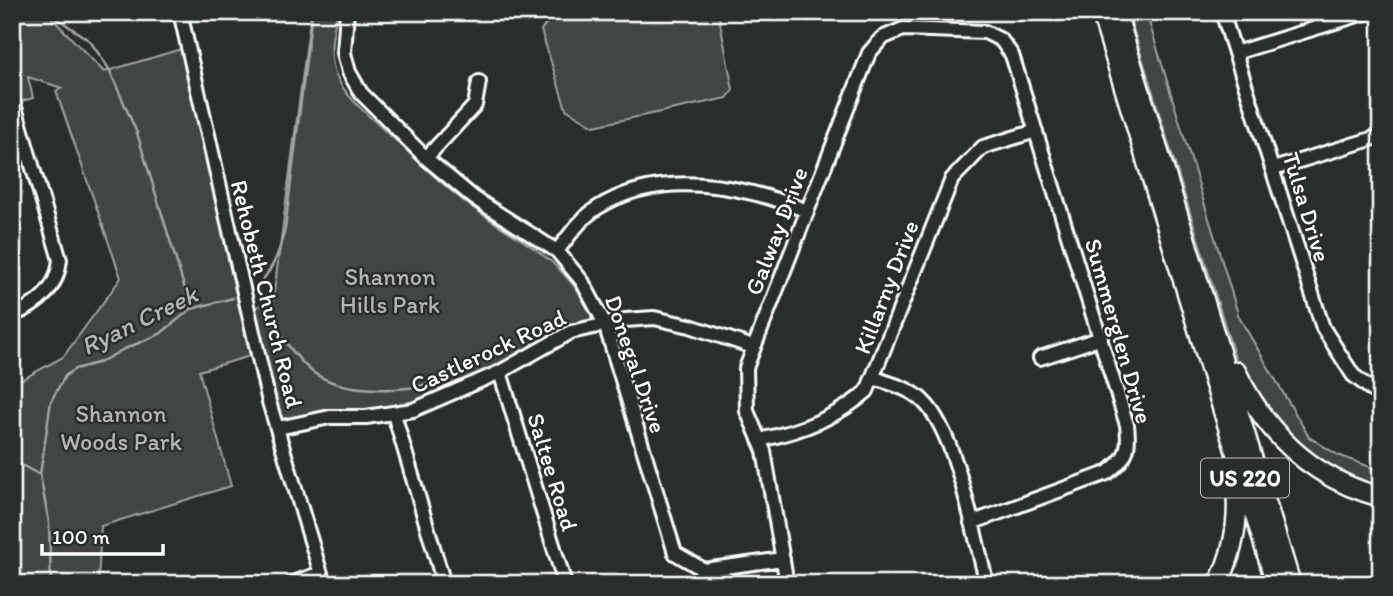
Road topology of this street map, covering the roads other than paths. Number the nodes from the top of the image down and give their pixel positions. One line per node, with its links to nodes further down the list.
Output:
1 (180, 12): 31 (street, Rehobeth Church Road)
2 (347, 12): 16 (street, Donegal Drive)
3 (1101, 12): 27 (highway, US 220)
4 (1116, 12): 24 (highway, US 220)
5 (1222, 12): 8 (street, Tulsa Drive)
6 (1368, 12): 7 (street)
7 (1350, 15): 8 (street)
8 (1235, 53): 17 (street, Tulsa Drive)
9 (1012, 55): 12 (street, Summerglen Drive); 18 (street, Galway Drive)
10 (479, 82): 16 (street)
11 (14, 104): 14 (street)
12 (1036, 131): 22 (street, Summerglen Drive); 28 (street, Killarny Drive)
13 (1381, 136): 17 (street)
14 (28, 152): 15 (street); 20 (street)
15 (12, 157)
16 (426, 158): 19 (street, Donegal Drive)
17 (1273, 169): 29 (street, Tulsa Drive)
18 (807, 211): 19 (street); 23 (street, Galway Drive)
19 (557, 251): 21 (street, Donegal Drive)
20 (12, 315)
21 (605, 324): 23 (street, Castlerock Road); 26 (street, Castlerock Road); 35 (street, Donegal Drive)
22 (1101, 338): 25 (street); 34 (street, Summerglen Drive)
23 (753, 347): 32 (street, Galway Drive)
24 (1219, 347): 33 (highway); 44 (highway, US 220)
25 (1040, 358)
26 (500, 372): 30 (street, Castlerock Road); 39 (street, Saltee Road)
27 (1212, 373): 42 (highway); 43 (highway, US 220)
28 (874, 378): 32 (street, Killarny Drive); 34 (street)
29 (1381, 397)
30 (394, 414): 31 (street, Castlerock Road); 38 (street)
31 (278, 428): 36 (street, Rehobeth Church Road)
32 (759, 440): 35 (street, Galway Drive)
33 (1381, 497)
34 (971, 523): 41 (street)
35 (783, 559): 40 (street, Galway Drive)
36 (322, 579): 37 (street)
37 (291, 584)
38 (444, 584)
39 (565, 584)
40 (787, 584)
41 (987, 584)
42 (1218, 584)
43 (1276, 584)
44 (1291, 584)

